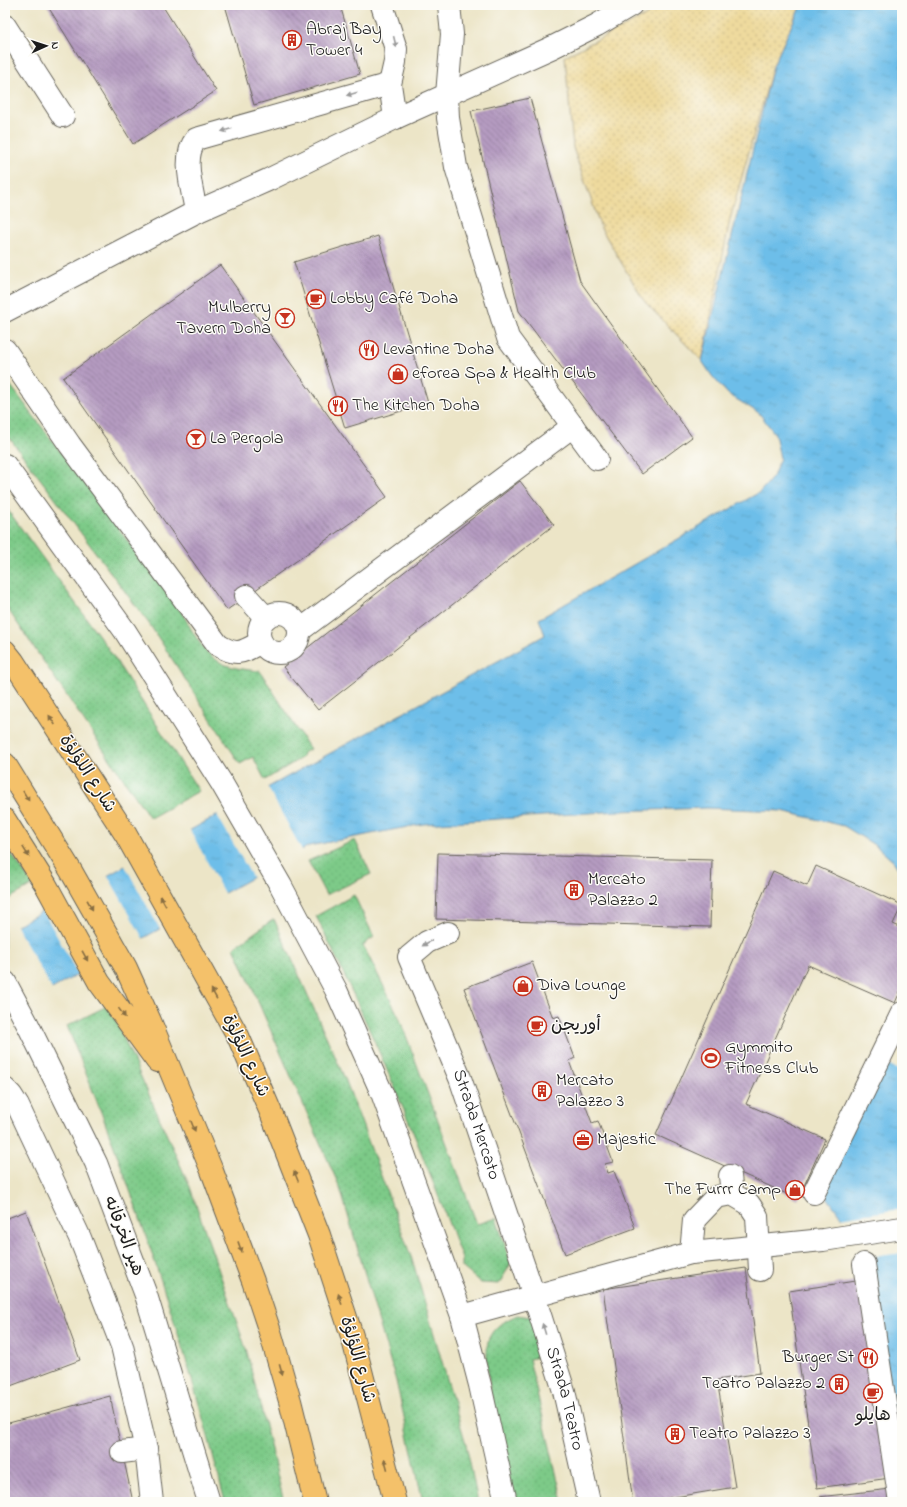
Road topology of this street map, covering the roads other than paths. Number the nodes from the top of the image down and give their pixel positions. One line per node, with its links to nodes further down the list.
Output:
1 (382, 5): 5 (street, one-way to 5)
2 (449, 5): 6 (street)
3 (631, 5): 6 (street)
4 (5, 26): 7 (street)
5 (390, 84): 8 (street); 9 (street, one-way to 9)
6 (447, 95): 8 (street); 12 (street)
7 (63, 116)
8 (395, 118): 9 (street)
9 (196, 212): 10 (street)
10 (5, 311)
11 (5, 350): 18 (street)
12 (573, 426): 13 (street); 17 (street)
13 (597, 459)
14 (5, 465): 34 (street)
15 (246, 596): 16 (street)
16 (266, 618): 17 (street); 18 (street)
17 (299, 631): 18 (street)
18 (262, 642)
19 (8, 652): 40 (main road, شارع اللؤلؤة, one-way to 19)
20 (5, 764): 25 (main road, one-way to 25)
21 (5, 820): 25 (main road, one-way to 25)
22 (448, 933): 33 (street, Strada Mercato, one-way to 33)
23 (5, 982): 38 (street, هير الخرقانه)
24 (902, 1013): 27 (street)
25 (178, 1090): 39 (main road, one-way to 39)
26 (9, 1103): 35 (street)
27 (814, 1193)
28 (902, 1228): 29 (street)
29 (758, 1247): 30 (street); 30 (street); 32 (street)
30 (691, 1253): 33 (street)
31 (864, 1264): 43 (street)
32 (760, 1270)
33 (534, 1296): 34 (street); 42 (street, Strada Teatro, one-way to 33)
34 (462, 1316): 41 (street)
35 (146, 1449): 36 (street); 37 (street)
36 (122, 1452)
37 (152, 1502)
38 (209, 1502)
39 (316, 1502)
40 (395, 1502)
41 (506, 1502)
42 (588, 1502)
43 (900, 1502)

